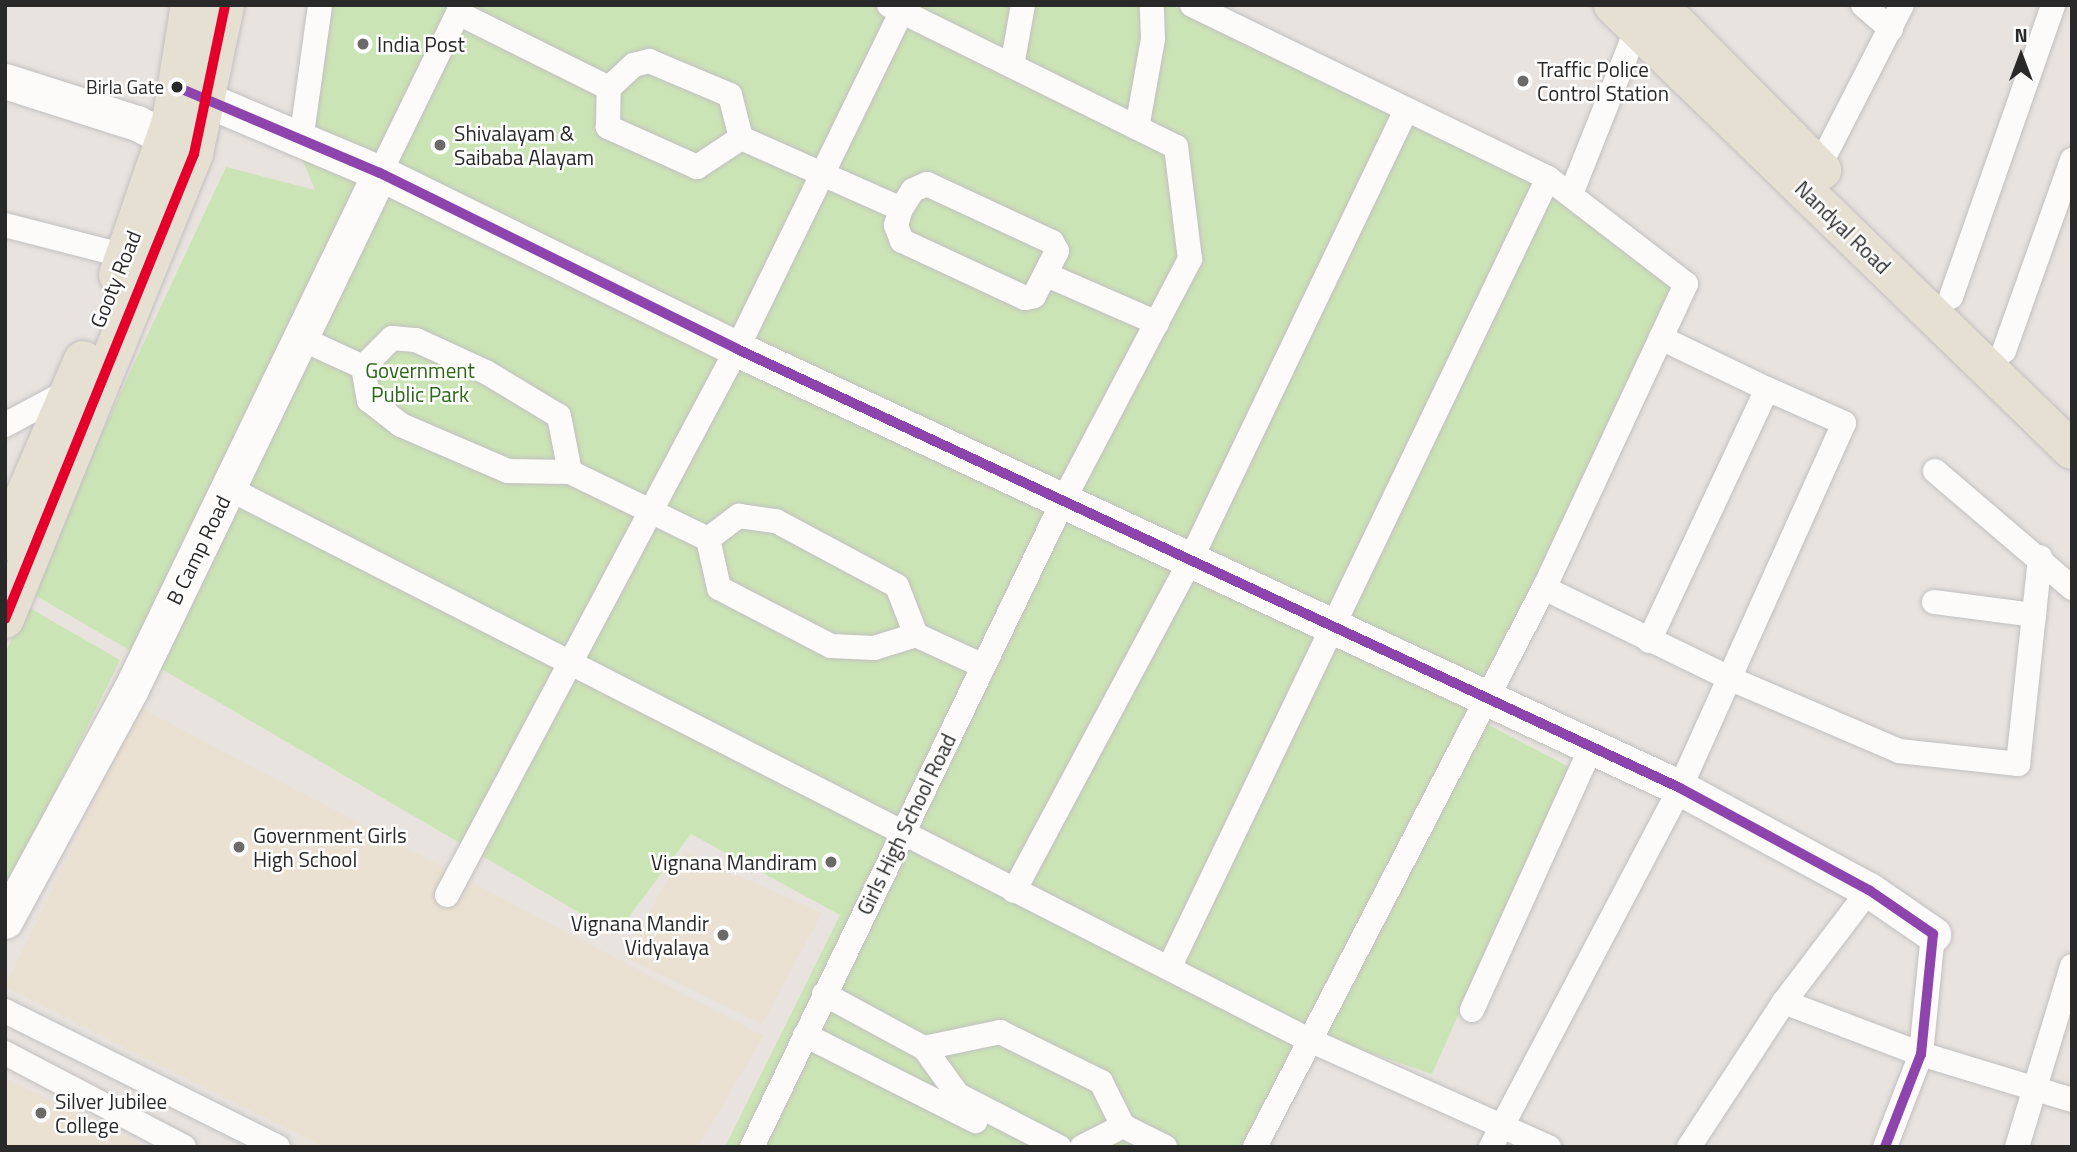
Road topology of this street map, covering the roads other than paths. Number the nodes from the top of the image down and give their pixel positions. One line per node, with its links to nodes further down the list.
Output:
1 (190, 5): 17 (main road, Gooty Road)
2 (225, 5): 17 (main road, Gooty Road)
3 (320, 5): 22 (street)
4 (1023, 5): 14 (street)
5 (1152, 5): 19 (street)
6 (1192, 5): 18 (street)
7 (1863, 5): 13 (street)
8 (1902, 5): 13 (street)
9 (2053, 5): 34 (street)
10 (899, 7): 14 (street); 26 (street)
11 (460, 9): 16 (street); 25 (street)
12 (1636, 13): 24 (main road, Nandyal Road); 28 (street); 45 (main road, Nandyal Road)
13 (1891, 30): 24 (street)
14 (1012, 66): 19 (street)
15 (5, 80): 20 (street)
16 (609, 88): 21 (street); 21 (street)
17 (193, 96): 20 (main road, Gooty Road); 22 (street)
18 (1405, 113): 27 (street); 55 (street)
19 (1138, 128): 35 (street, Girls High School Road)
20 (166, 138): 32 (main road, Gooty Road); 60 (main road, Gooty Road)
21 (741, 138): 26 (street)
22 (301, 141): 25 (street)
23 (2072, 160): 29 (street)
24 (1819, 167): 34 (main road, Nandyal Road)
25 (380, 173): 36 (street, B Camp Road); 38 (street)
26 (821, 174): 30 (street); 38 (street)
27 (1548, 178): 28 (street); 61 (street)
28 (1571, 194): 37 (street)
29 (2066, 202): 39 (street)
30 (901, 209): 33 (street); 33 (street)
31 (5, 225): 32 (street)
32 (126, 256): 42 (main road, Gooty Road)
33 (1047, 275): 35 (street)
34 (1951, 297): 39 (main road, Nandyal Road)
35 (1157, 323): 50 (street, Girls High School Road)
36 (300, 338): 40 (street); 49 (street, B Camp Road)
37 (1661, 338): 41 (street); 56 (street)
38 (737, 349): 50 (street); 51 (street)
39 (2004, 351): 43 (main road, Nandyal Road)
40 (363, 367): 47 (street); 47 (street)
41 (1767, 389): 63 (street); 66 (street)
42 (71, 390): 44 (street); 48 (main road); 53 (main road, Gooty Road)
43 (2072, 414)
44 (5, 425)
45 (2072, 450)
46 (1935, 471): 54 (street)
47 (570, 472): 51 (street)
48 (5, 481)
49 (228, 488): 64 (street); 74 (street, B Camp Road)
50 (1063, 501): 55 (street); 65 (street, Girls High School Road)
51 (651, 512): 52 (street); 64 (street)
52 (708, 539): 62 (street); 62 (street)
53 (5, 541)
54 (2040, 557): 57 (street); 59 (street)
55 (1189, 561): 61 (street); 72 (street)
56 (1544, 588): 63 (street); 67 (street)
57 (2072, 588)
58 (1934, 602): 59 (street)
59 (2034, 615): 66 (street)
60 (5, 619)
61 (1330, 626): 67 (street); 77 (street)
62 (916, 635): 65 (street)
63 (1649, 641): 66 (street)
64 (572, 662): 70 (street); 73 (street)
65 (983, 666): 70 (street, Girls High School Road)
66 (1731, 679): 69 (street)
67 (1487, 700): 68 (street); 83 (street)
68 (1591, 748): 69 (street); 80 (street)
69 (1680, 788): 71 (street); 90 (street)
70 (901, 835): 72 (street); 78 (street, Girls High School Road)
71 (1869, 890): 75 (street); 79 (street)
72 (1014, 891): 77 (street)
73 (447, 895)
74 (5, 921)
75 (1933, 934): 86 (street)
76 (2072, 966): 87 (street)
77 (1170, 968): 83 (street)
78 (824, 995): 82 (street, Girls High School Road); 84 (street)
79 (1784, 1002): 86 (street); 100 (street)
80 (1472, 1010)
81 (5, 1012): 94 (street)
82 (805, 1035): 92 (street, Girls High School Road); 95 (street)
83 (1307, 1039): 90 (street); 91 (street)
84 (924, 1048): 89 (street); 96 (street)
85 (5, 1053): 93 (street)
86 (1921, 1054): 87 (street); 101 (street)
87 (2034, 1090): 88 (street); 102 (street)
88 (2072, 1100)
89 (1123, 1126): 97 (street); 98 (street)
90 (1495, 1136): 99 (street)
91 (1264, 1144)
92 (755, 1146)
93 (184, 1147)
94 (278, 1147)
95 (1026, 1147)
96 (1059, 1147)
97 (1082, 1147)
98 (1165, 1147)
99 (1549, 1147)
100 (1689, 1147)
101 (1885, 1147)
102 (2017, 1147)

